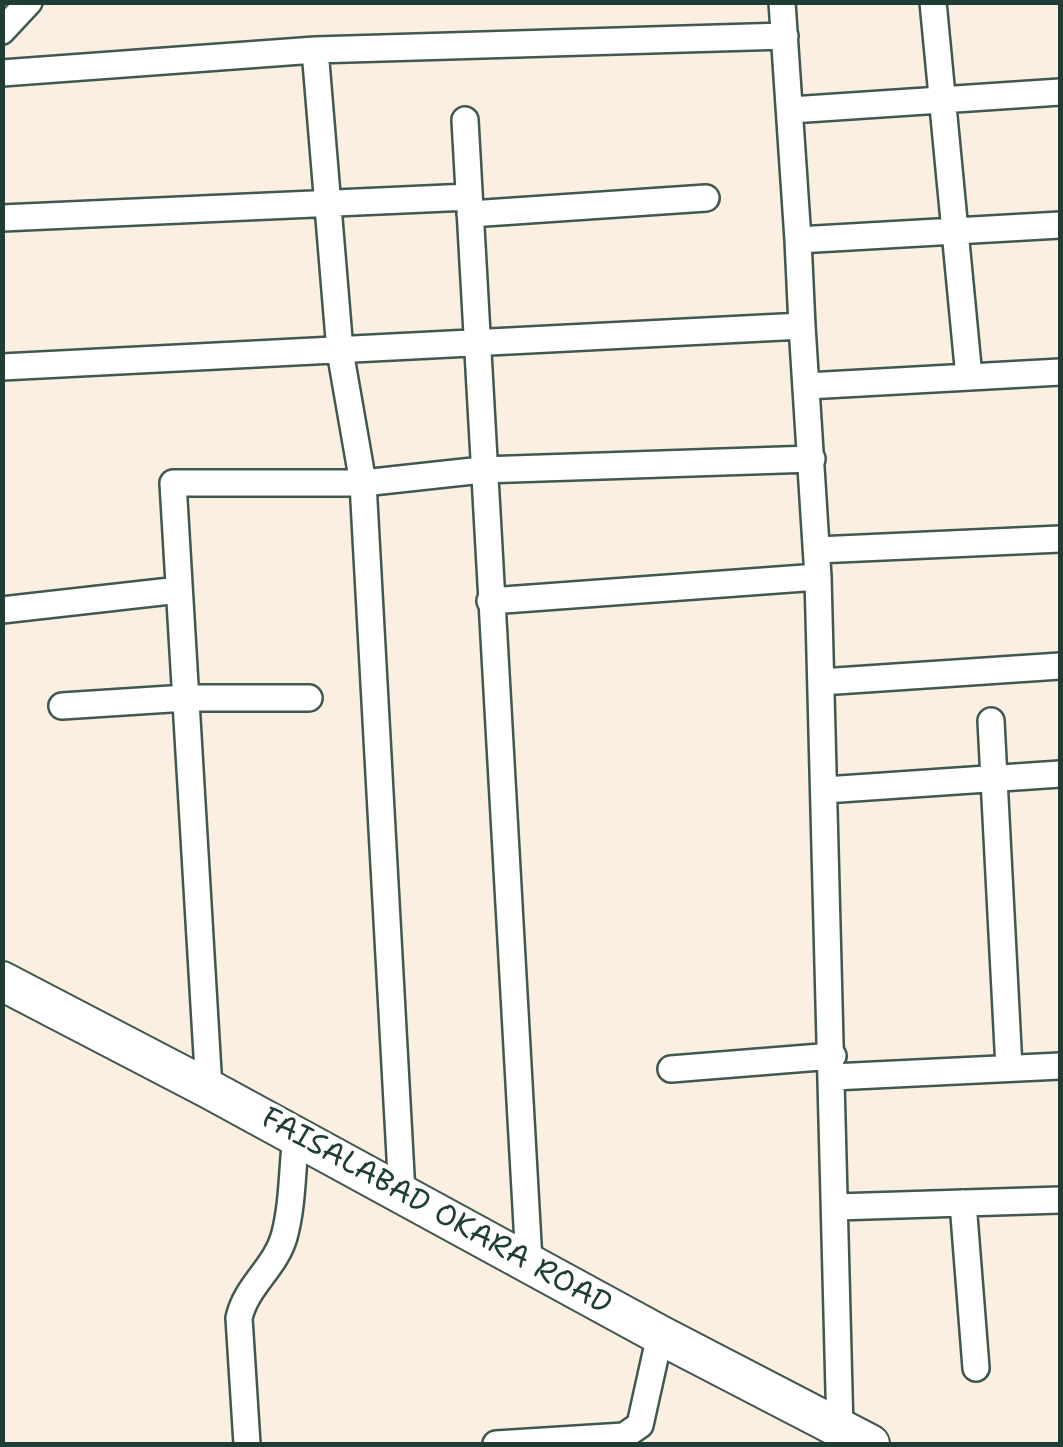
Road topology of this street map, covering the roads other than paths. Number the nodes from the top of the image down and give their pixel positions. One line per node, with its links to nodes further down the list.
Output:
1 (30, 2): 4 (street)
2 (782, 2): 5 (street)
3 (933, 2): 9 (street)
4 (2, 31)
5 (785, 36): 6 (street); 10 (street)
6 (315, 50): 7 (street); 13 (street)
7 (2, 73)
8 (1060, 92): 9 (street)
9 (943, 100): 10 (street); 17 (street)
10 (791, 110): 18 (street)
11 (465, 120): 14 (street)
12 (706, 198): 14 (street)
13 (327, 204): 14 (street); 15 (street); 21 (street)
14 (469, 206): 20 (street)
15 (2, 218)
16 (1060, 225): 17 (street)
17 (954, 231): 18 (street); 24 (street)
18 (798, 240): 19 (street)
19 (802, 326): 20 (street); 25 (street)
20 (476, 344): 21 (street); 27 (street)
21 (340, 351): 22 (street); 28 (street)
22 (2, 367)
23 (1060, 372): 24 (street)
24 (969, 377): 25 (street)
25 (808, 386): 26 (street)
26 (812, 459): 27 (street); 30 (street)
27 (482, 470): 28 (street); 33 (street)
28 (363, 483): 32 (street); 51 (street)
29 (1060, 539): 30 (street)
30 (817, 550): 31 (street)
31 (818, 577): 33 (street); 36 (street)
32 (179, 590): 34 (street); 37 (street)
33 (490, 600): 55 (street)
34 (2, 610)
35 (1060, 666): 36 (street)
36 (821, 682): 43 (street)
37 (186, 698): 38 (street); 39 (street); 49 (street)
38 (308, 698)
39 (62, 706)
40 (991, 721): 42 (street)
41 (1060, 774): 42 (street)
42 (994, 778): 43 (street); 48 (street)
43 (825, 790): 45 (street)
44 (2, 981): 49 (main road, FAISALABAD OKARA ROAD)
45 (833, 1066): 47 (street); 48 (street); 54 (street)
46 (1060, 1066): 48 (street)
47 (672, 1068)
48 (1009, 1068)
49 (209, 1089): 50 (main road, FAISALABAD OKARA ROAD)
50 (296, 1136): 51 (main road, FAISALABAD OKARA ROAD); 59 (street)
51 (402, 1192): 55 (main road, FAISALABAD OKARA ROAD)
52 (1060, 1200): 53 (street)
53 (963, 1203): 54 (street); 57 (street)
54 (836, 1207): 58 (street)
55 (529, 1261): 56 (main road, FAISALABAD OKARA ROAD)
56 (660, 1335): 58 (main road, FAISALABAD OKARA ROAD); 60 (street)
57 (976, 1368)
58 (855, 1437)
59 (248, 1444)
60 (496, 1444)

